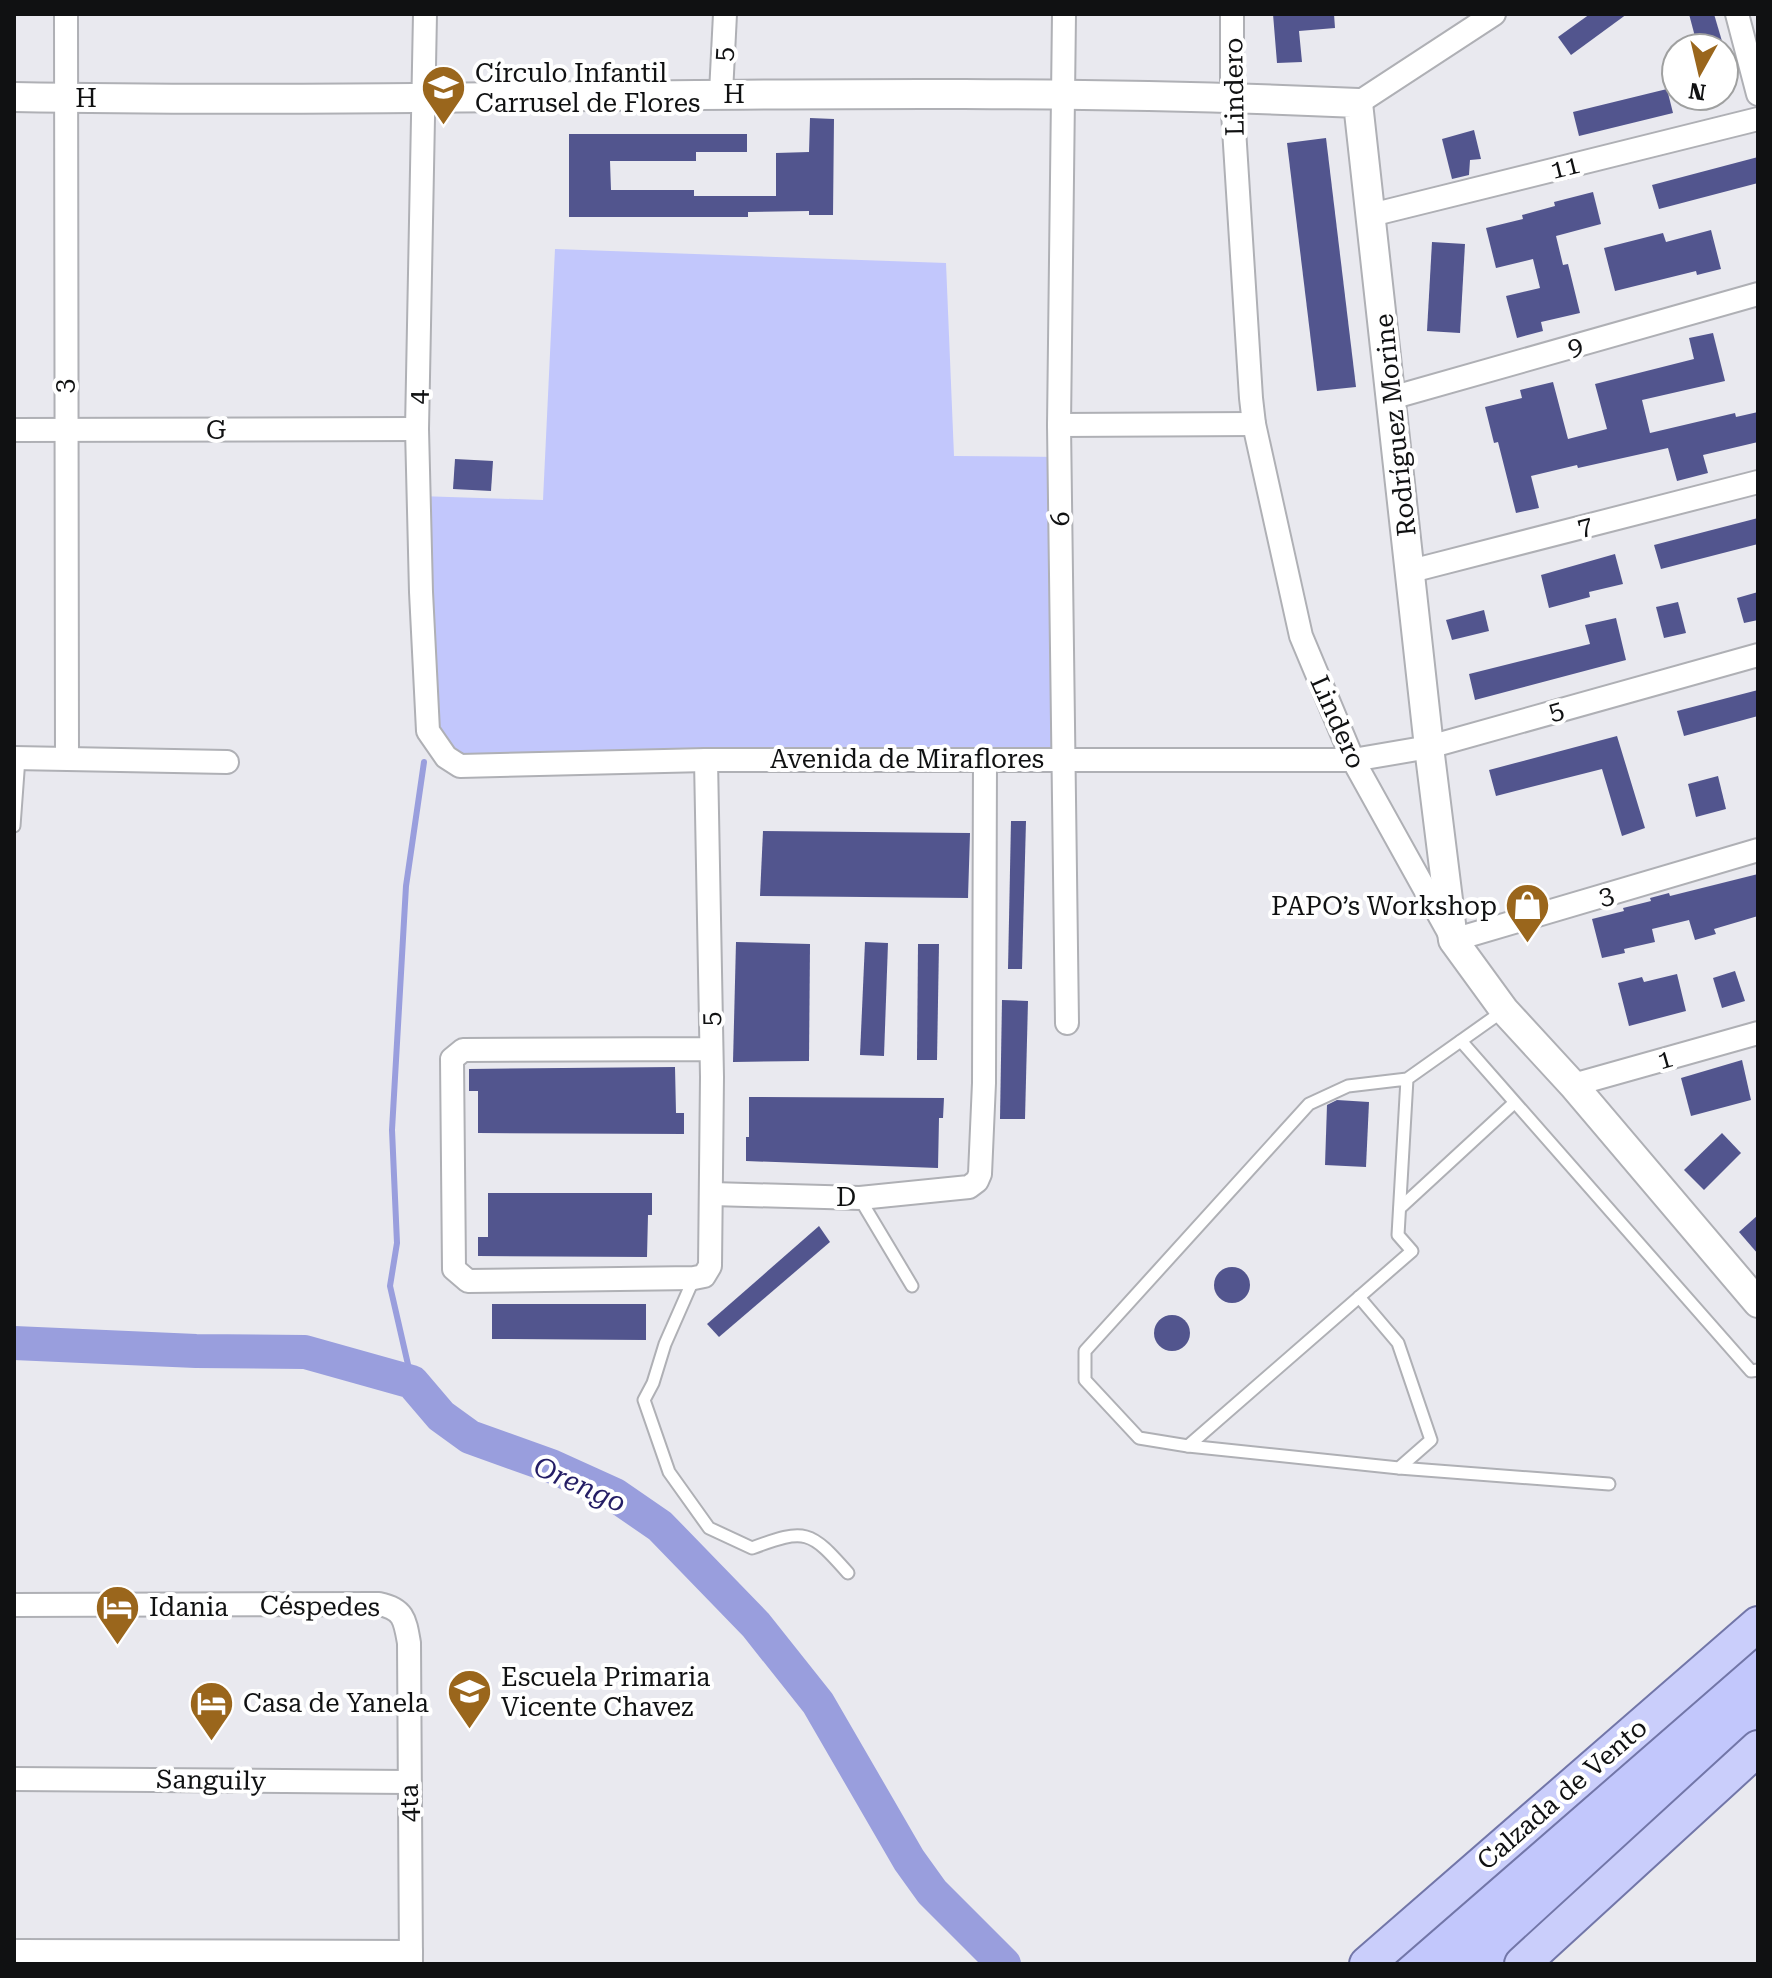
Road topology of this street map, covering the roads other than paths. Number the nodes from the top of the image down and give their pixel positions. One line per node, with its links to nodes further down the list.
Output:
1 (66, 14): 13 (street, 3)
2 (425, 14): 14 (street, 4)
3 (725, 14): 8 (street, 5)
4 (1064, 14): 11 (street, 6)
5 (1232, 14): 12 (street, Lindero)
6 (1494, 14): 15 (street)
7 (1737, 14): 9 (street)
8 (721, 93): 11 (street, H); 14 (street, H)
9 (1758, 94)
10 (14, 97): 13 (street, H)
11 (1064, 97): 12 (street, H); 21 (street, 6)
12 (1232, 97): 15 (street, H); 20 (street, Lindero)
13 (64, 98): 14 (street, H); 24 (street, 3)
14 (424, 99): 22 (street, 4)
15 (1358, 103): 17 (street, Rodríguez Morine)
16 (1758, 119): 17 (street, 11)
17 (1371, 215): 19 (street, Rodríguez Morine)
18 (1758, 294): 19 (street, 9)
19 (1391, 398): 26 (street, Rodríguez Morine)
20 (1254, 424): 21 (street); 34 (street, Lindero)
21 (1059, 425): 32 (street, 6)
22 (417, 429): 24 (street, G); 36 (street, 4)
23 (14, 430): 24 (street, G)
24 (65, 430): 30 (street, 3)
25 (1758, 482): 26 (street, 7)
26 (1411, 571): 28 (street, Rodríguez Morine)
27 (1758, 655): 28 (street, 5)
28 (1429, 747): 34 (street, 5); 39 (street, Rodríguez Morine)
29 (16, 758): 30 (street); 37 (lane)
30 (67, 758): 35 (street)
31 (985, 759): 32 (street, Avenida de Miraflores); 33 (street, Avenida de Miraflores); 49 (street, D)
32 (1062, 759): 34 (street, Avenida de Miraflores); 41 (street, 6)
33 (706, 760): 36 (street, Avenida de Miraflores); 44 (street, 5)
34 (1353, 760): 39 (street, Lindero)
35 (227, 762)
36 (460, 766)
37 (14, 826)
38 (1758, 850): 39 (street, 3)
39 (1453, 940): 40 (street, Lindero)
40 (1504, 1010): 43 (lane); 46 (street, Lindero)
41 (1067, 1023)
42 (1758, 1033): 46 (street, 1)
43 (1461, 1041): 45 (lane); 47 (lane)
44 (710, 1049): 48 (street, 5); 51 (street)
45 (1407, 1079): 50 (lane); 56 (lane)
46 (1573, 1085): 54 (street, Lindero)
47 (1514, 1103): 50 (lane); 55 (lane)
48 (712, 1194): 49 (street, D); 51 (street, 5)
49 (860, 1198): 52 (lane)
50 (1400, 1208): 53 (lane)
51 (699, 1277): 59 (lane)
52 (912, 1286)
53 (1359, 1297): 56 (lane); 57 (lane)
54 (1758, 1303)
55 (1758, 1370)
56 (1188, 1446): 57 (lane)
57 (1399, 1468): 58 (lane)
58 (1609, 1484)
59 (848, 1573)
60 (14, 1605): 62 (street, Céspedes)
61 (1758, 1624): 68 (main road, Calzada de Vento)
62 (409, 1643): 65 (street, 4ta)
63 (1758, 1748): 69 (main road)
64 (14, 1779): 65 (street, Sanguily)
65 (408, 1782): 67 (street, 4ta)
66 (14, 1951): 67 (street)
67 (411, 1958)
68 (1367, 1964)
69 (1522, 1964)

